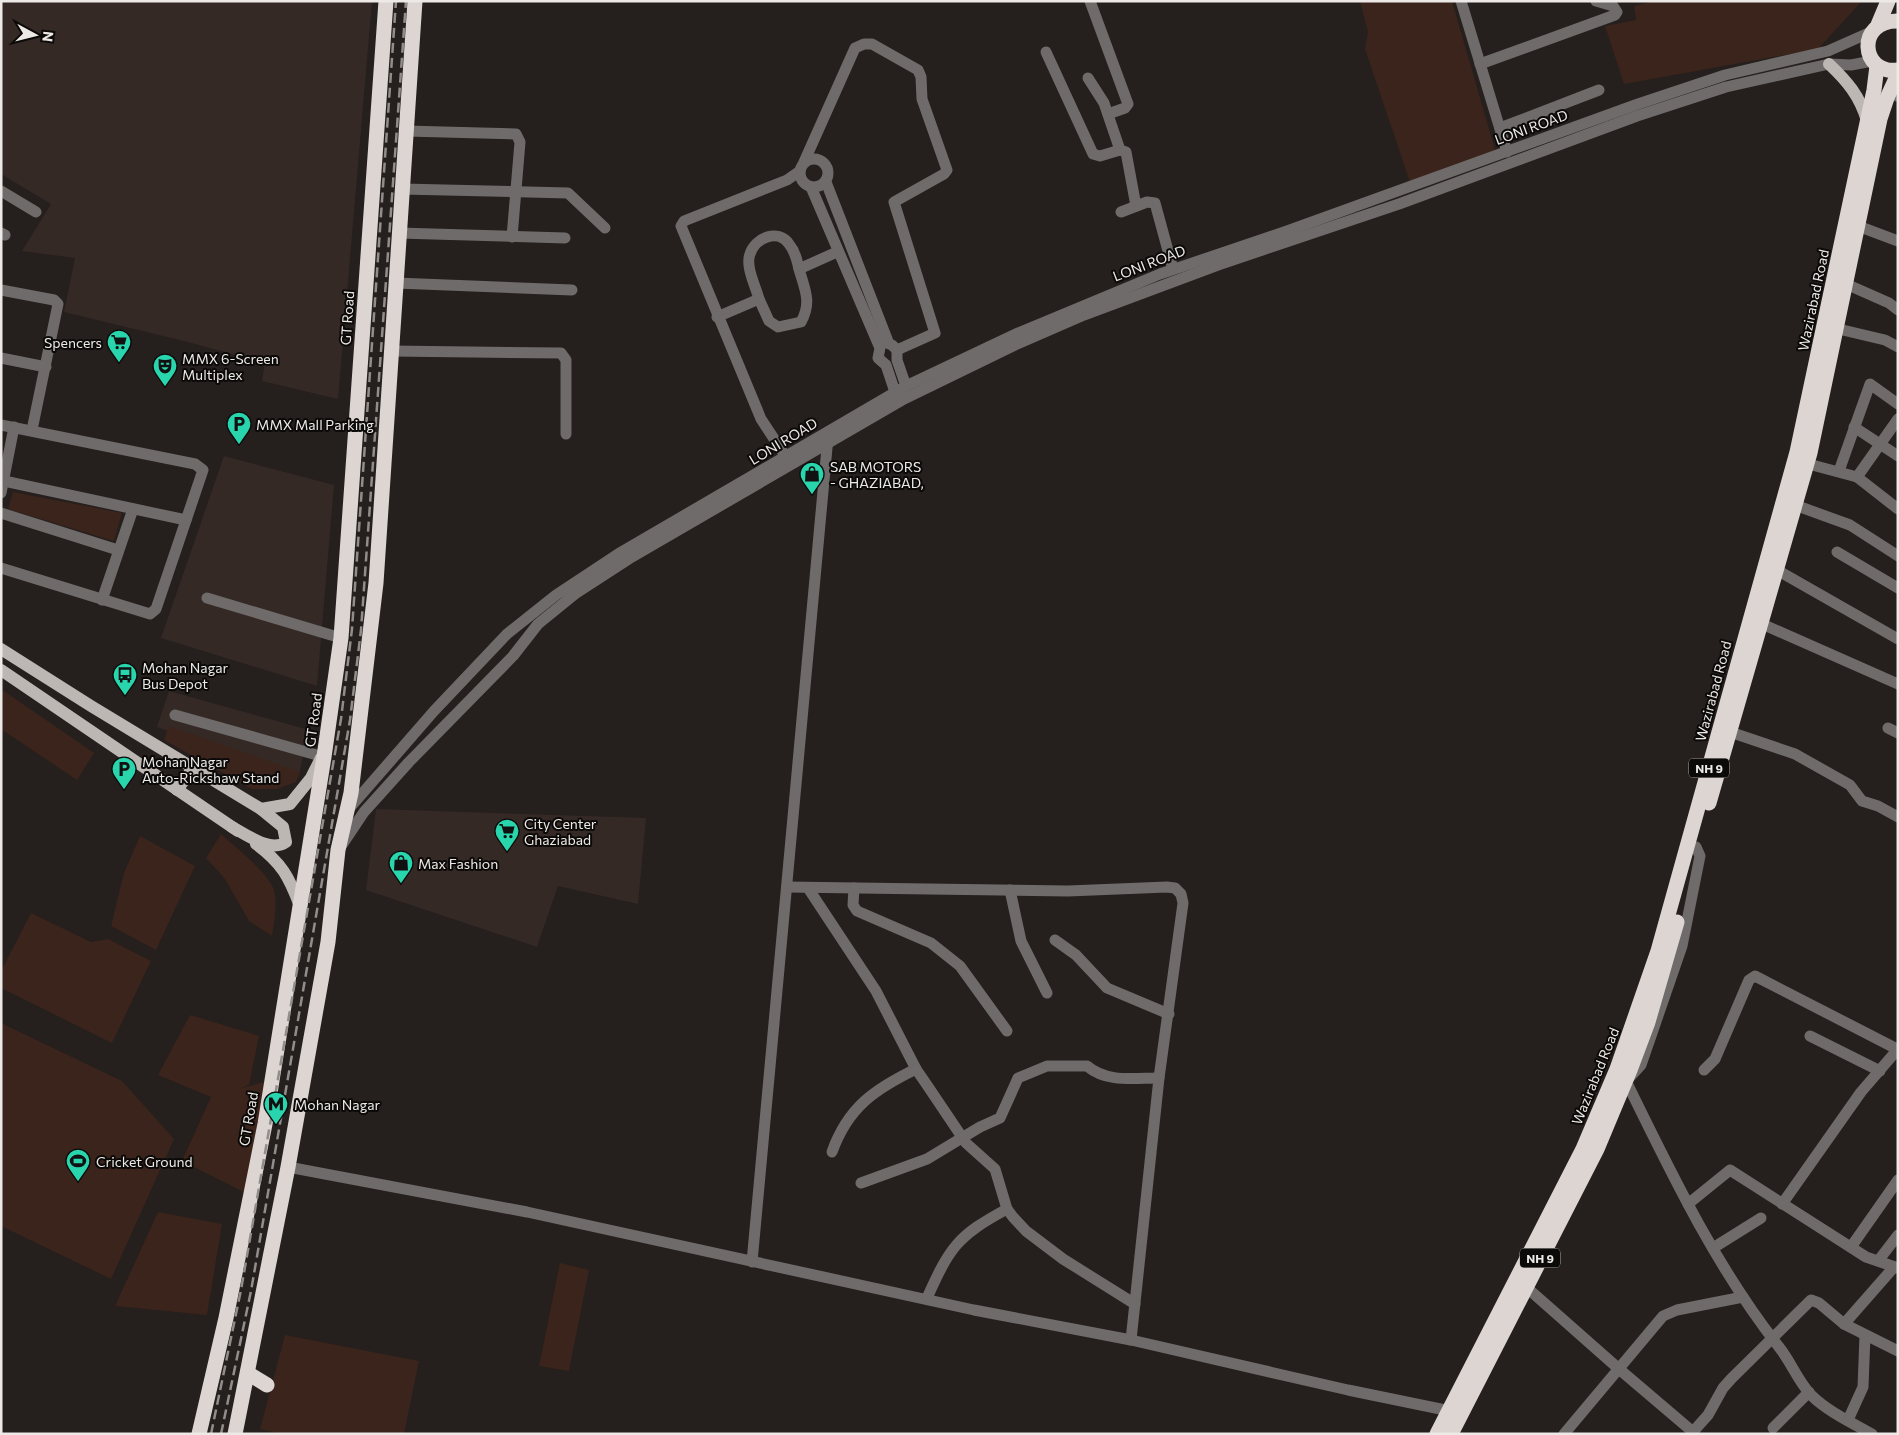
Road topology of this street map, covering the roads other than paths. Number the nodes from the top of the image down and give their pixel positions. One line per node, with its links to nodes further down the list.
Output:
1 (386, 1): 91 (highway, GT Road)
2 (415, 1): 22 (highway)
3 (1090, 1): 19 (street)
4 (1461, 1): 10 (street)
5 (1596, 1): 10 (street)
6 (1888, 1): 8 (highway)
7 (1898, 21): 8 (highway)
8 (1874, 28): 12 (highway, Wazirabad Road); 17 (street, LONI ROAD)
9 (1046, 52): 23 (street)
10 (1480, 64): 21 (street)
11 (1829, 64): 12 (street, LONI ROAD); 17 (street, LONI ROAD); 20 (main road)
12 (1875, 64): 13 (highway); 20 (highway, Wazirabad Road / NH 9)
13 (1898, 72): 18 (highway, Wazirabad Road / NH 9)
14 (1088, 78): 19 (street)
15 (1599, 90): 21 (street)
16 (1898, 96): 18 (street)
17 (1650, 106): 24 (street, LONI ROAD); 66 (street, LONI ROAD)
18 (1884, 106): 34 (highway, Wazirabad Road / NH 9)
19 (1108, 114): 23 (street)
20 (1867, 123): 50 (highway, Wazirabad Road / NH 9)
21 (1500, 128): 24 (street)
22 (406, 131): 28 (highway); 30 (street)
23 (1120, 150): 31 (street)
24 (1508, 152): 42 (street, LONI ROAD)
25 (802, 167): 26 (street); 27 (street); 49 (street); 53 (street)
26 (826, 182): 27 (street); 53 (street)
27 (811, 187): 40 (street)
28 (402, 190): 30 (street); 36 (highway)
29 (1, 191): 32 (street)
30 (515, 191): 35 (street); 37 (street)
31 (1136, 206): 33 (street); 42 (street)
32 (36, 212)
33 (1121, 212)
34 (1858, 226): 39 (street); 44 (highway, Wazirabad Road / NH 9)
35 (605, 228)
36 (399, 233): 37 (street); 43 (highway)
37 (512, 237): 38 (street)
38 (564, 238)
39 (1898, 241)
40 (837, 252): 41 (street); 53 (street)
41 (800, 269): 47 (street); 47 (street)
42 (1173, 269): 57 (street, LONI ROAD)
43 (396, 283): 46 (street); 52 (highway)
44 (1846, 284): 48 (street); 50 (highway, Wazirabad Road / NH 9)
45 (1, 290): 56 (street)
46 (572, 290)
47 (759, 299): 49 (street)
48 (1898, 310)
49 (717, 317): 69 (street)
50 (1830, 327): 51 (street); 70 (highway, Wazirabad Road / NH 9)
51 (1898, 347)
52 (391, 351): 65 (street); 102 (highway)
53 (891, 351): 55 (street); 55 (street); 57 (street)
54 (1, 358): 56 (street)
55 (886, 365): 58 (street)
56 (46, 367): 64 (street)
57 (906, 386): 58 (street, LONI ROAD)
58 (895, 392): 66 (street, LONI ROAD)
59 (1898, 404): 63 (street)
60 (1898, 419): 67 (street)
61 (1, 425): 62 (street)
62 (14, 427): 64 (street); 73 (street)
63 (1854, 427): 67 (street); 71 (street)
64 (32, 430): 79 (street)
65 (566, 434)
66 (828, 437): 69 (street, LONI ROAD); 80 (street, LONI ROAD); 106 (street)
67 (1880, 444): 68 (street); 72 (street)
68 (1898, 456)
69 (786, 457): 80 (street, LONI ROAD)
70 (1801, 462): 71 (street); 75 (highway, Wazirabad Road / NH 9); 121 (highway, Wazirabad Road / NH 9)
71 (1839, 471): 72 (street)
72 (1857, 477): 77 (street)
73 (4, 481): 74 (street); 76 (street)
74 (1, 493)
75 (1796, 505): 83 (street); 85 (highway, Wazirabad Road / NH 9)
76 (133, 509): 79 (street); 81 (street)
77 (1898, 509)
78 (1, 513): 81 (street)
79 (186, 520): 88 (street)
80 (673, 528): 89 (street, LONI ROAD)
81 (118, 550): 88 (street)
82 (1837, 552): 86 (street)
83 (1898, 556)
84 (1, 568): 88 (street)
85 (1777, 570): 90 (highway, Wazirabad Road / NH 9); 92 (street)
86 (1898, 588)
87 (207, 598): 91 (street)
88 (102, 600)
89 (534, 619): 102 (street); 105 (street)
90 (1762, 624): 95 (street); 97 (highway, Wazirabad Road / NH 9)
91 (341, 638): 98 (highway, GT Road)
92 (1898, 639)
93 (1, 649): 99 (main road)
94 (2, 671): 100 (main road)
95 (1898, 684)
96 (175, 716): 98 (street)
97 (1730, 732): 103 (street); 121 (highway, Wazirabad Road / NH 9)
98 (323, 757): 101 (main road); 110 (highway, GT Road)
99 (192, 768): 100 (main road); 101 (main road)
100 (178, 790): 104 (main road)
101 (261, 809): 104 (main road)
102 (346, 811): 105 (highway)
103 (1898, 816)
104 (232, 828): 110 (main road)
105 (338, 850): 124 (highway)
106 (786, 887): 107 (street); 135 (street)
107 (808, 888): 108 (street); 117 (street)
108 (854, 888): 109 (street); 114 (street)
109 (1010, 890): 112 (street); 113 (street)
110 (300, 906): 155 (highway, GT Road)
111 (1055, 940): 113 (street)
112 (1047, 993)
113 (1169, 1014): 120 (street)
114 (1007, 1031)
115 (1810, 1036): 119 (street)
116 (1898, 1049): 118 (street); 119 (street)
117 (916, 1070): 122 (street); 123 (street)
118 (1704, 1070)
119 (1880, 1071): 128 (street)
120 (1159, 1078): 122 (street); 140 (street)
121 (1620, 1079): 127 (street); 137 (highway, Wazirabad Road / NH 9); 150 (highway, Wazirabad Road / NH 9)
122 (962, 1138): 126 (street); 129 (street)
123 (832, 1152)
124 (288, 1167): 135 (street); 147 (highway)
125 (1898, 1180): 132 (street)
126 (861, 1183)
127 (1688, 1204): 128 (street); 133 (street)
128 (1782, 1204): 132 (street)
129 (1007, 1209): 139 (street); 140 (street)
130 (1761, 1218): 133 (street)
131 (1898, 1235): 134 (street)
132 (1851, 1247): 134 (street)
133 (1713, 1248): 138 (street)
134 (1878, 1261): 136 (street)
135 (752, 1262): 139 (street)
136 (1896, 1268): 141 (street)
137 (1526, 1287): 146 (street); 150 (highway, Wazirabad Road / NH 9)
138 (1743, 1297): 144 (street); 146 (street)
139 (927, 1298): 143 (street)
140 (1136, 1304): 143 (street)
141 (1844, 1324): 142 (street); 144 (street)
142 (1865, 1335): 145 (street); 151 (street)
143 (1131, 1340): 150 (street)
144 (1772, 1340): 149 (street); 154 (street)
145 (1898, 1351)
146 (1619, 1369): 154 (street); 157 (street)
147 (249, 1374): 148 (highway); 156 (highway)
148 (267, 1385)
149 (1809, 1392): 151 (street); 152 (street)
150 (1455, 1412): 153 (highway, Wazirabad Road / NH 9)
151 (1848, 1420): 158 (street)
152 (1772, 1428)
153 (1443, 1431)
154 (1692, 1433)
155 (199, 1434)
156 (236, 1434)
157 (1564, 1434)
158 (1872, 1434)

